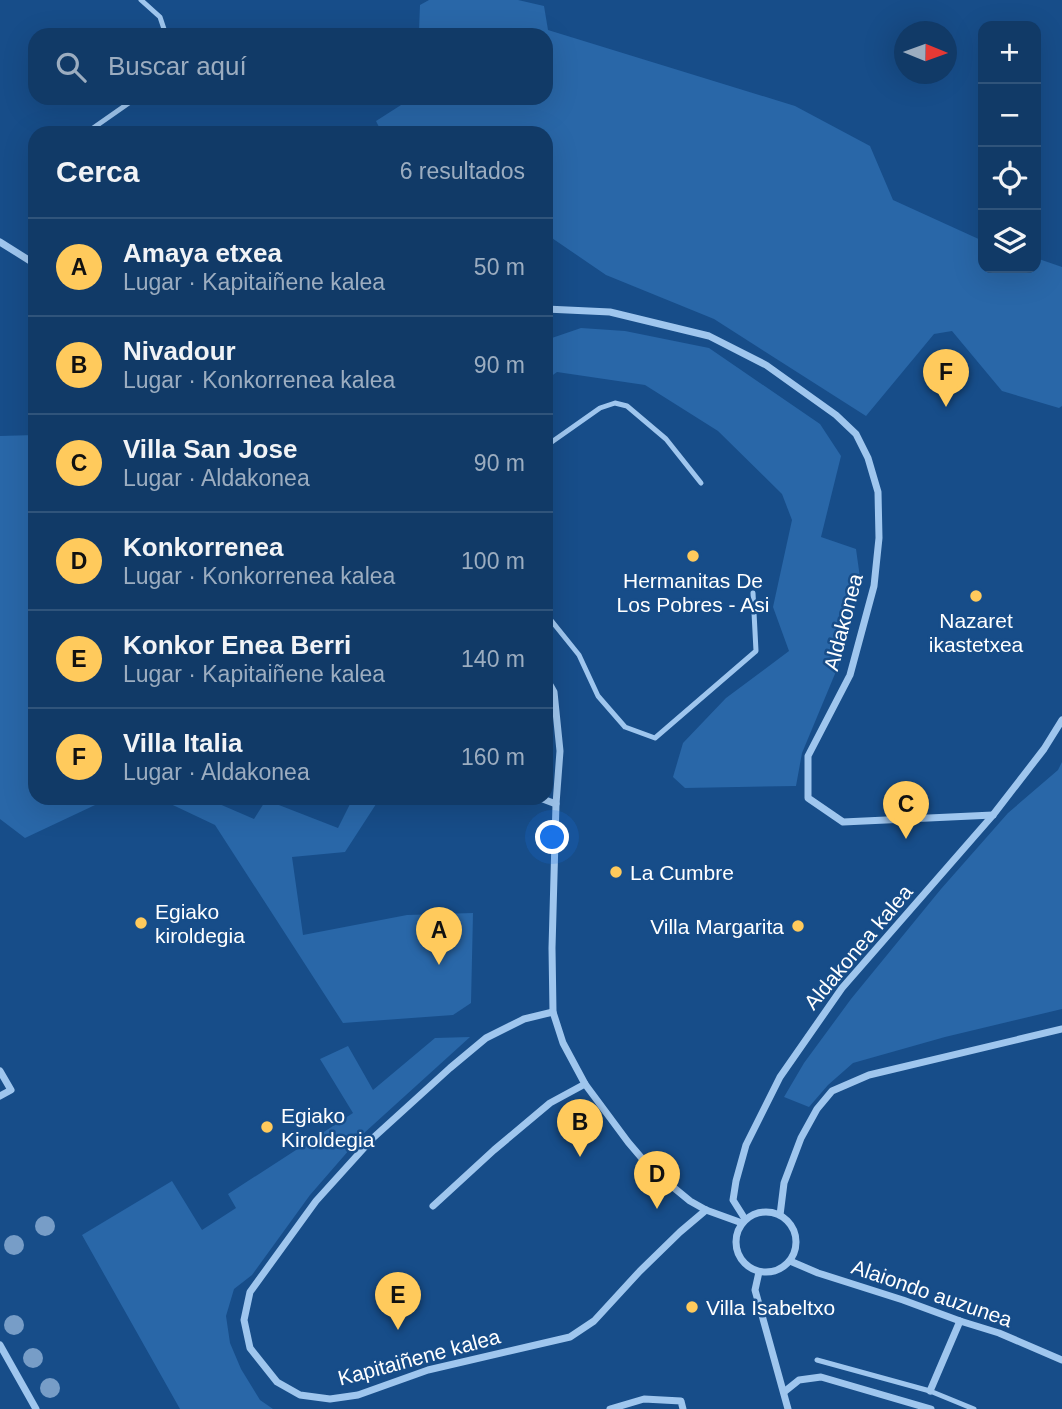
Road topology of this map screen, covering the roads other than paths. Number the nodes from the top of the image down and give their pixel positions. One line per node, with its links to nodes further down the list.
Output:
1 (141, 0): 2 (lane)
2 (164, 28)
3 (126, 105): 4 (lane)
4 (96, 126)
5 (0, 242): 6 (street)
6 (28, 260)
7 (553, 309): 16 (street, Aldakonea)
8 (553, 441): 9 (lane)
9 (701, 483)
10 (753, 593): 11 (lane)
11 (553, 623)
12 (553, 690): 15 (street)
13 (1062, 720): 16 (street, Aldakonea kalea)
14 (553, 803): 15 (street)
15 (556, 804): 17 (street)
16 (993, 815): 25 (street, Aldakonea kalea)
17 (553, 1012): 20 (street); 23 (street, Kapitaiñene kalea)
18 (1062, 1029): 24 (street)
19 (0, 1071): 21 (street)
20 (585, 1084): 22 (street); 23 (street)
21 (0, 1096)
22 (433, 1206)
23 (706, 1210): 25 (street)
24 (780, 1215): 25 (street); 26 (street)
25 (744, 1221): 27 (street)
26 (790, 1261): 27 (street); 28 (street, Alaiondo auzunea)
27 (759, 1272): 33 (street)
28 (960, 1321): 31 (street, Alaiondo auzunea); 32 (street)
29 (0, 1345): 34 (street)
30 (817, 1360): 32 (lane)
31 (1062, 1360)
32 (930, 1391): 39 (lane)
33 (784, 1392): 37 (street); 38 (street)
34 (36, 1409)
35 (610, 1409): 36 (street)
36 (683, 1409)
37 (788, 1409)
38 (931, 1409)
39 (974, 1409)

